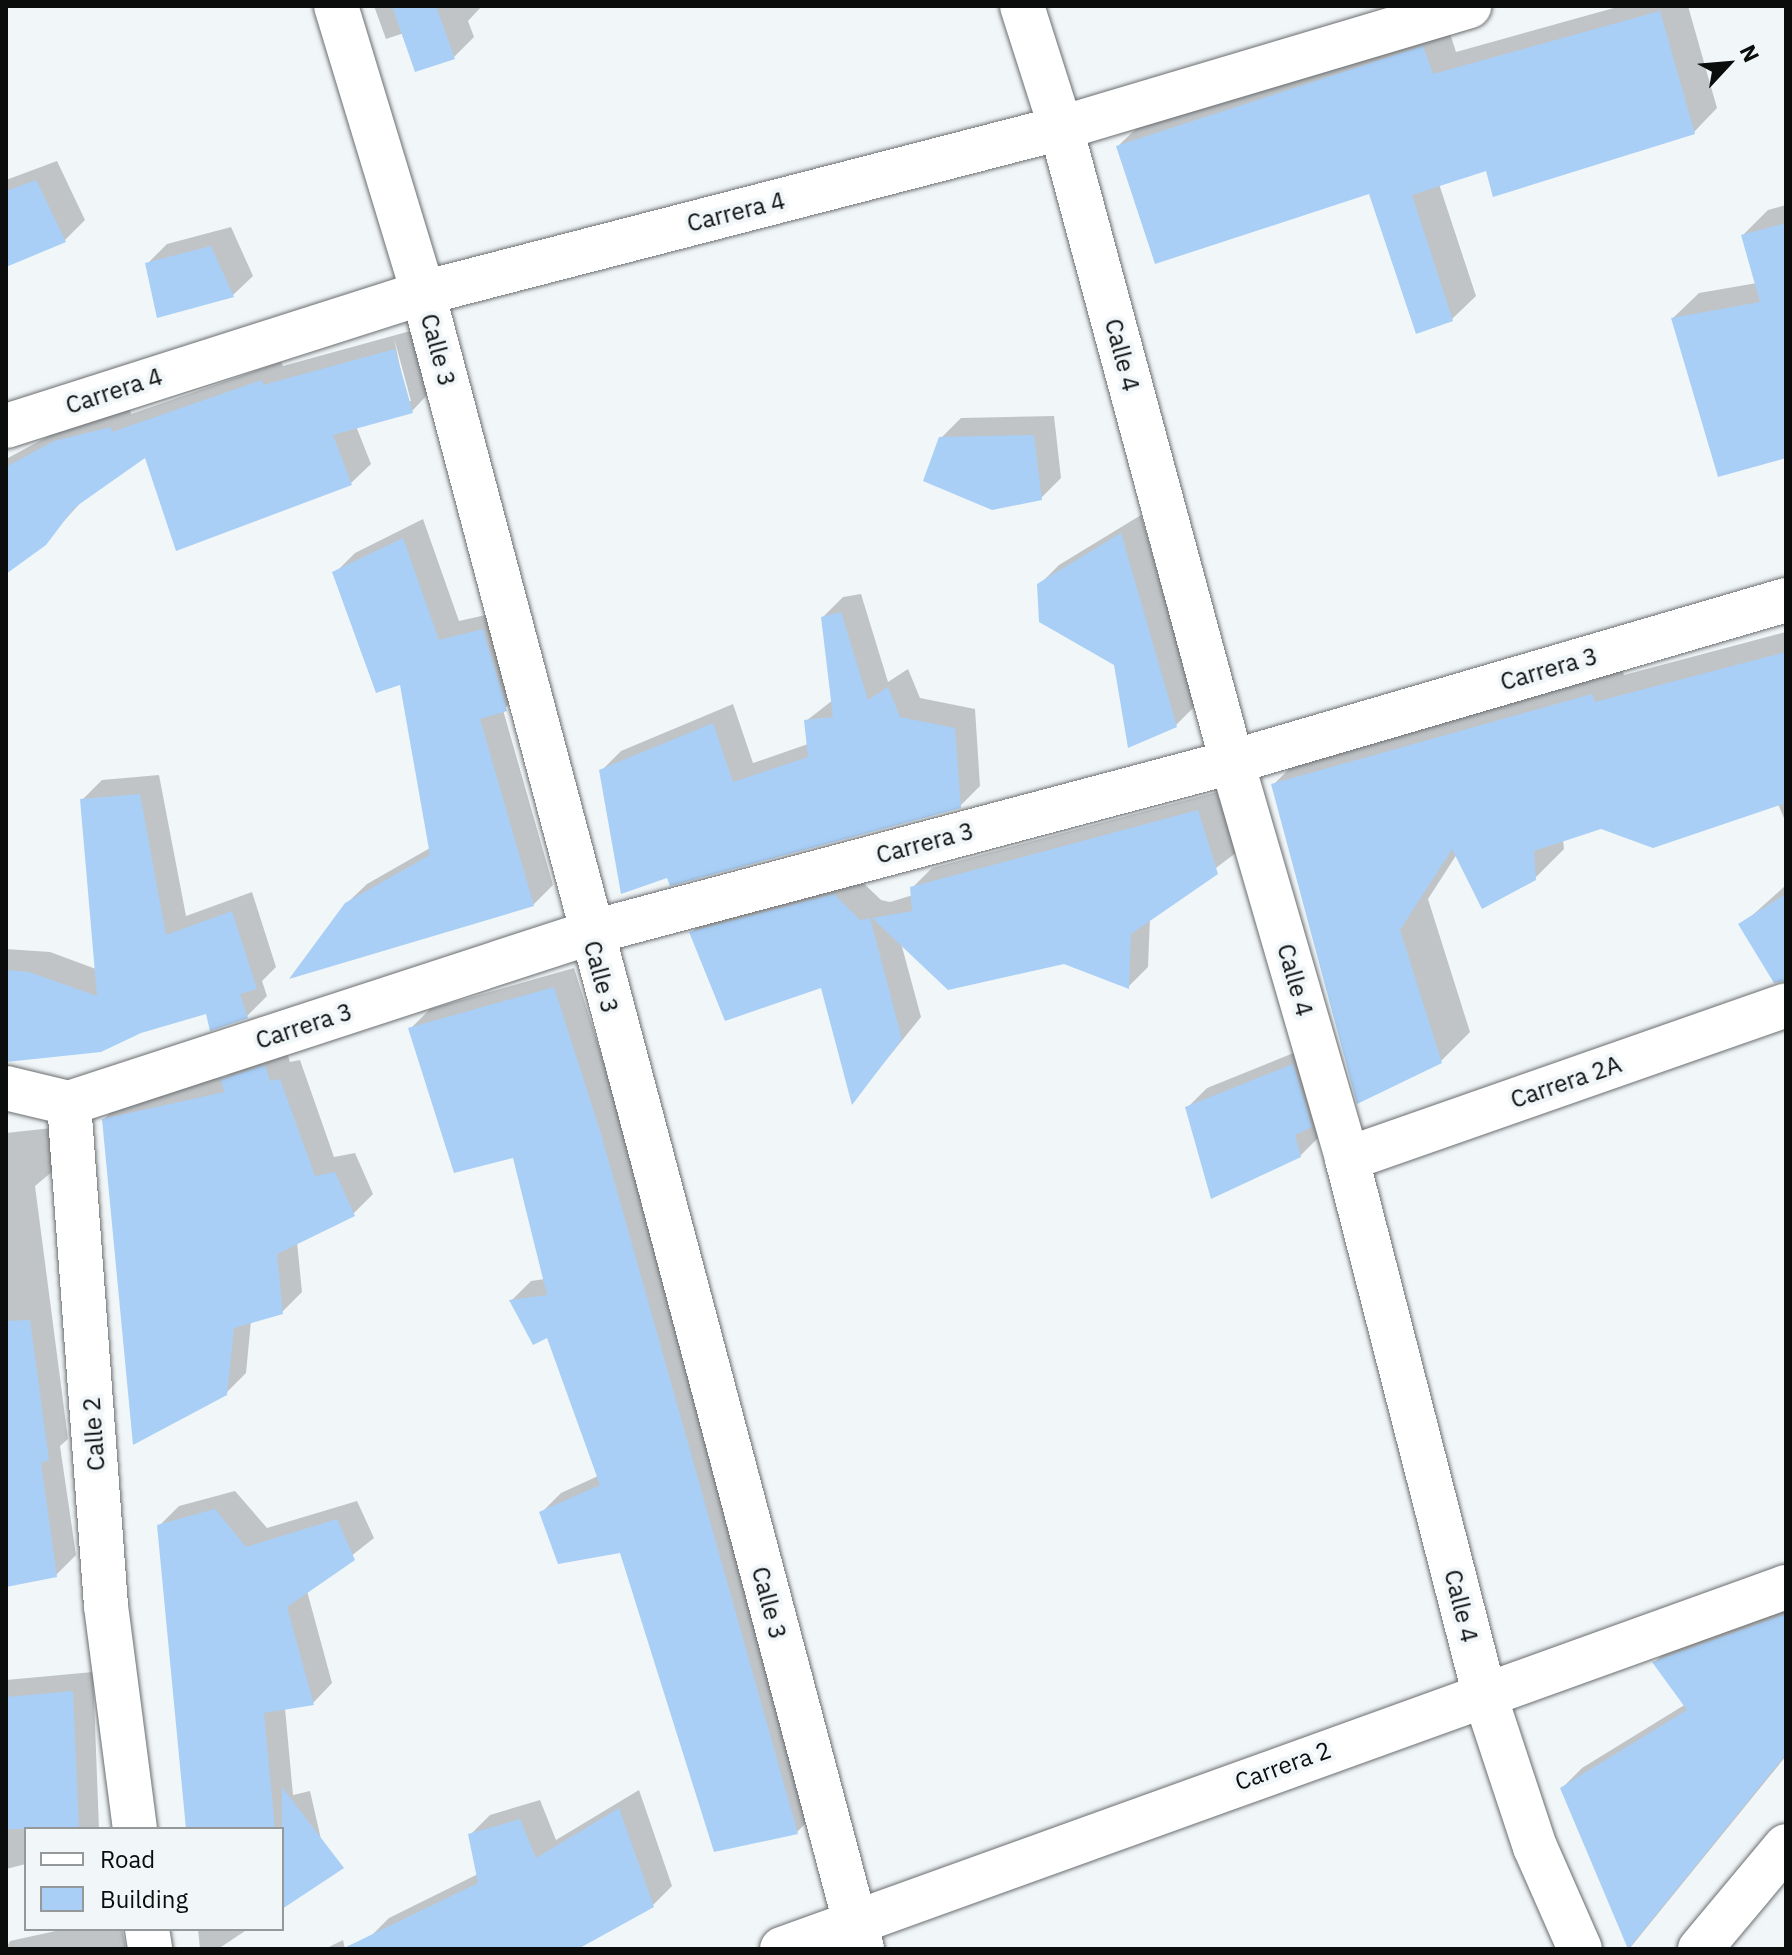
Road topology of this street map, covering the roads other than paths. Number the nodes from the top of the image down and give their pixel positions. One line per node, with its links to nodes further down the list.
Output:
1 (336, 6): 5 (main road, Calle 3)
2 (1022, 6): 4 (main road, Calle 4)
3 (1469, 6): 4 (main road, Carrera 4)
4 (1061, 128): 5 (main road, Carrera 4); 8 (main road, Calle 4)
5 (423, 293): 6 (main road, Carrera 4); 9 (main road, Calle 3)
6 (6, 426)
7 (1786, 600): 8 (main road, Carrera 3)
8 (1232, 762): 9 (main road, Carrera 3); 13 (main road, Calle 4)
9 (589, 933): 12 (main road, Carrera 3); 18 (main road, Calle 3)
10 (1786, 1005): 13 (main road, Carrera 2A)
11 (6, 1088): 12 (main road)
12 (69, 1103): 16 (main road, Calle 2)
13 (1347, 1159): 15 (main road, Calle 4)
14 (1786, 1587): 15 (main road, Carrera 2)
15 (1484, 1693): 18 (main road, Carrera 2); 20 (main road, Calle 4)
16 (135, 1827)
17 (1786, 1846): 21 (main road)
18 (858, 1935): 19 (main road, Carrera 2)
19 (782, 1949)
20 (1580, 1949)
21 (1700, 1949)

